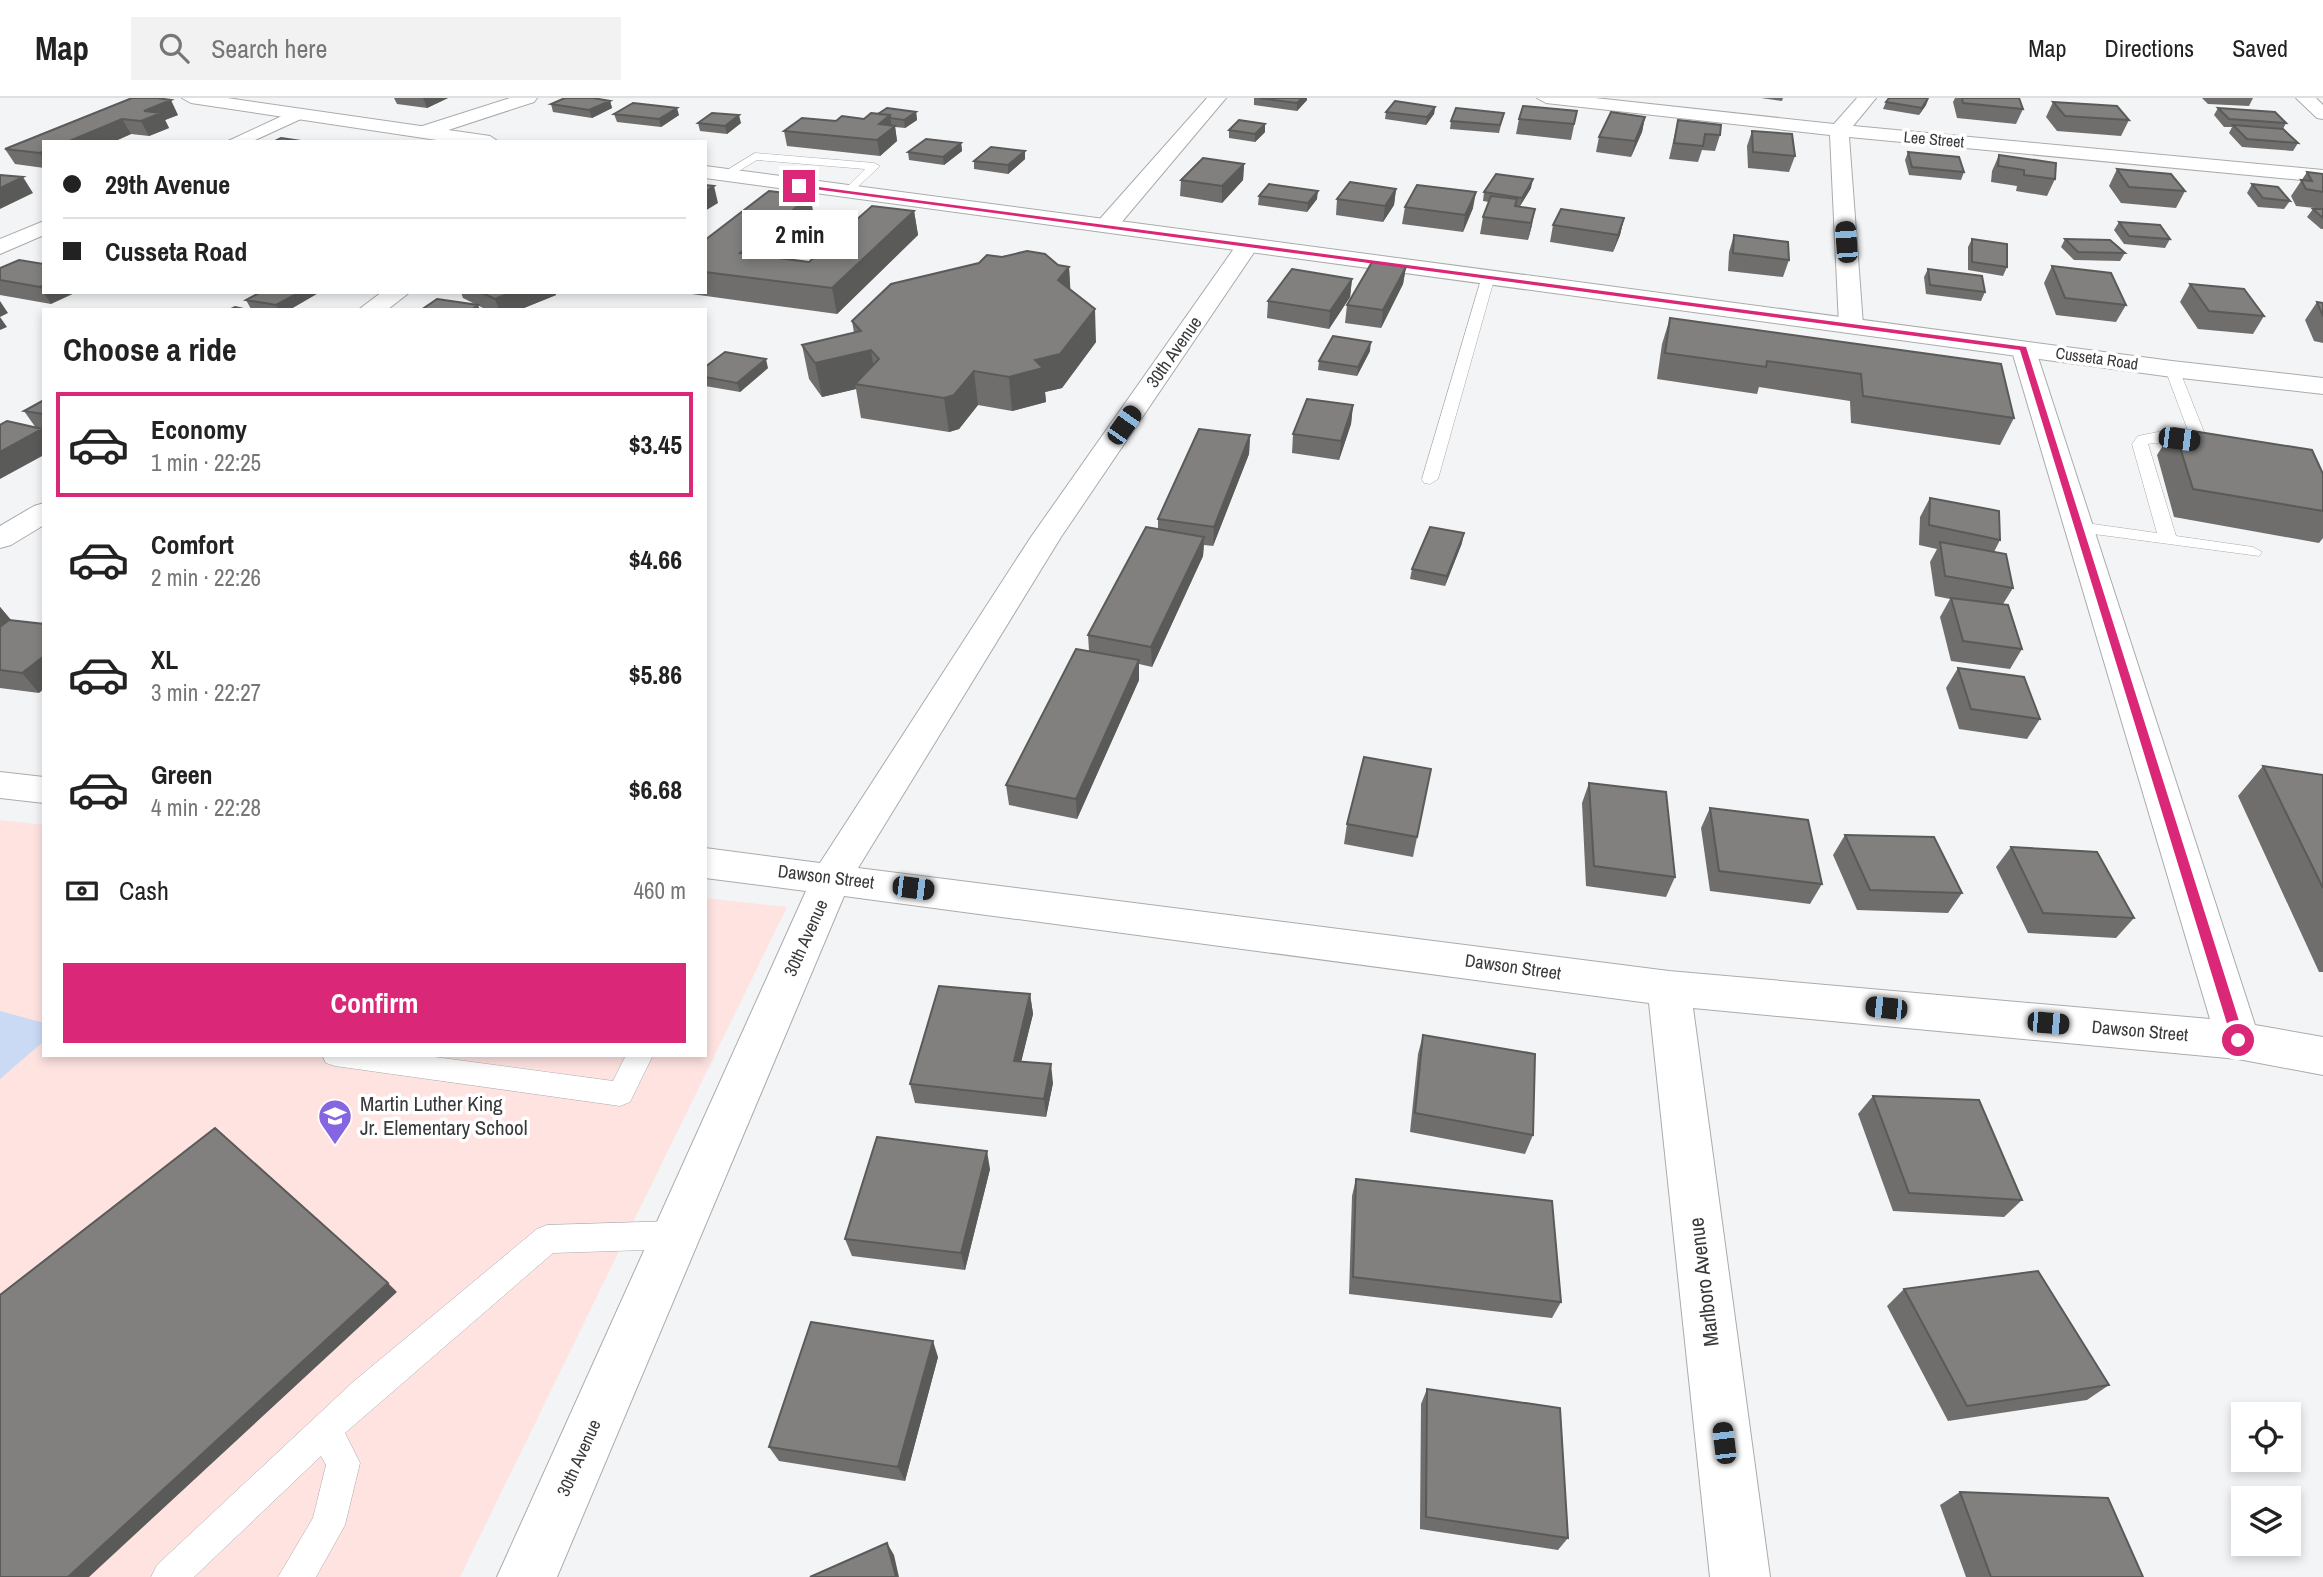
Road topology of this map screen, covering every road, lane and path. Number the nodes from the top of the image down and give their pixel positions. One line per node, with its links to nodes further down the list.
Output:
1 (191, 98): 7 (street)
2 (528, 98): 10 (street)
3 (1217, 98): 16 (street)
4 (1546, 98): 9 (street, Lee Street)
5 (1867, 98): 9 (street)
6 (2305, 98): 8 (street)
7 (297, 114): 10 (street); 11 (street)
8 (2323, 114)
9 (1839, 130): 14 (street, Lee Street); 23 (street)
10 (423, 132): 12 (street)
11 (239, 140)
12 (477, 140)
13 (715, 174): 15 (street, Cusseta Road); 15 (lane)
14 (2323, 176)
15 (848, 193): 16 (street, Cusseta Road)
16 (1107, 225): 18 (street, Cusseta Road)
17 (42, 229): 19 (street)
18 (1248, 245): 20 (street, Cusseta Road); 36 (street, 30th Avenue)
19 (0, 247)
20 (1488, 276): 23 (street, Cusseta Road); 27 (lane)
21 (396, 294): 22 (street)
22 (373, 308)
23 (1851, 325): 24 (street, Cusseta Road)
24 (2023, 348): 25 (street, Cusseta Road); 29 (street)
25 (2172, 369): 26 (street, Cusseta Road); 31 (lane)
26 (2323, 386)
27 (1430, 479)
28 (42, 513): 30 (street)
29 (2079, 527): 31 (lane); 38 (street)
30 (0, 539)
31 (2168, 539): 32 (lane)
32 (2253, 552)
33 (0, 785): 34 (street)
34 (42, 790)
35 (707, 863): 36 (street, Dawson Street)
36 (832, 877): 37 (street, Dawson Street); 42 (street, 30th Avenue)
37 (1669, 988): 38 (street, Dawson Street); 47 (street, Marlboro Avenue)
38 (2238, 1040): 39 (street, Dawson Street)
39 (2323, 1056)
40 (350, 1057): 41 (lane)
41 (639, 1057)
42 (676, 1235): 43 (lane); 46 (street, 30th Avenue)
43 (325, 1430): 44 (lane); 45 (lane)
44 (169, 1577)
45 (296, 1577)
46 (527, 1577)
47 (1740, 1577)

